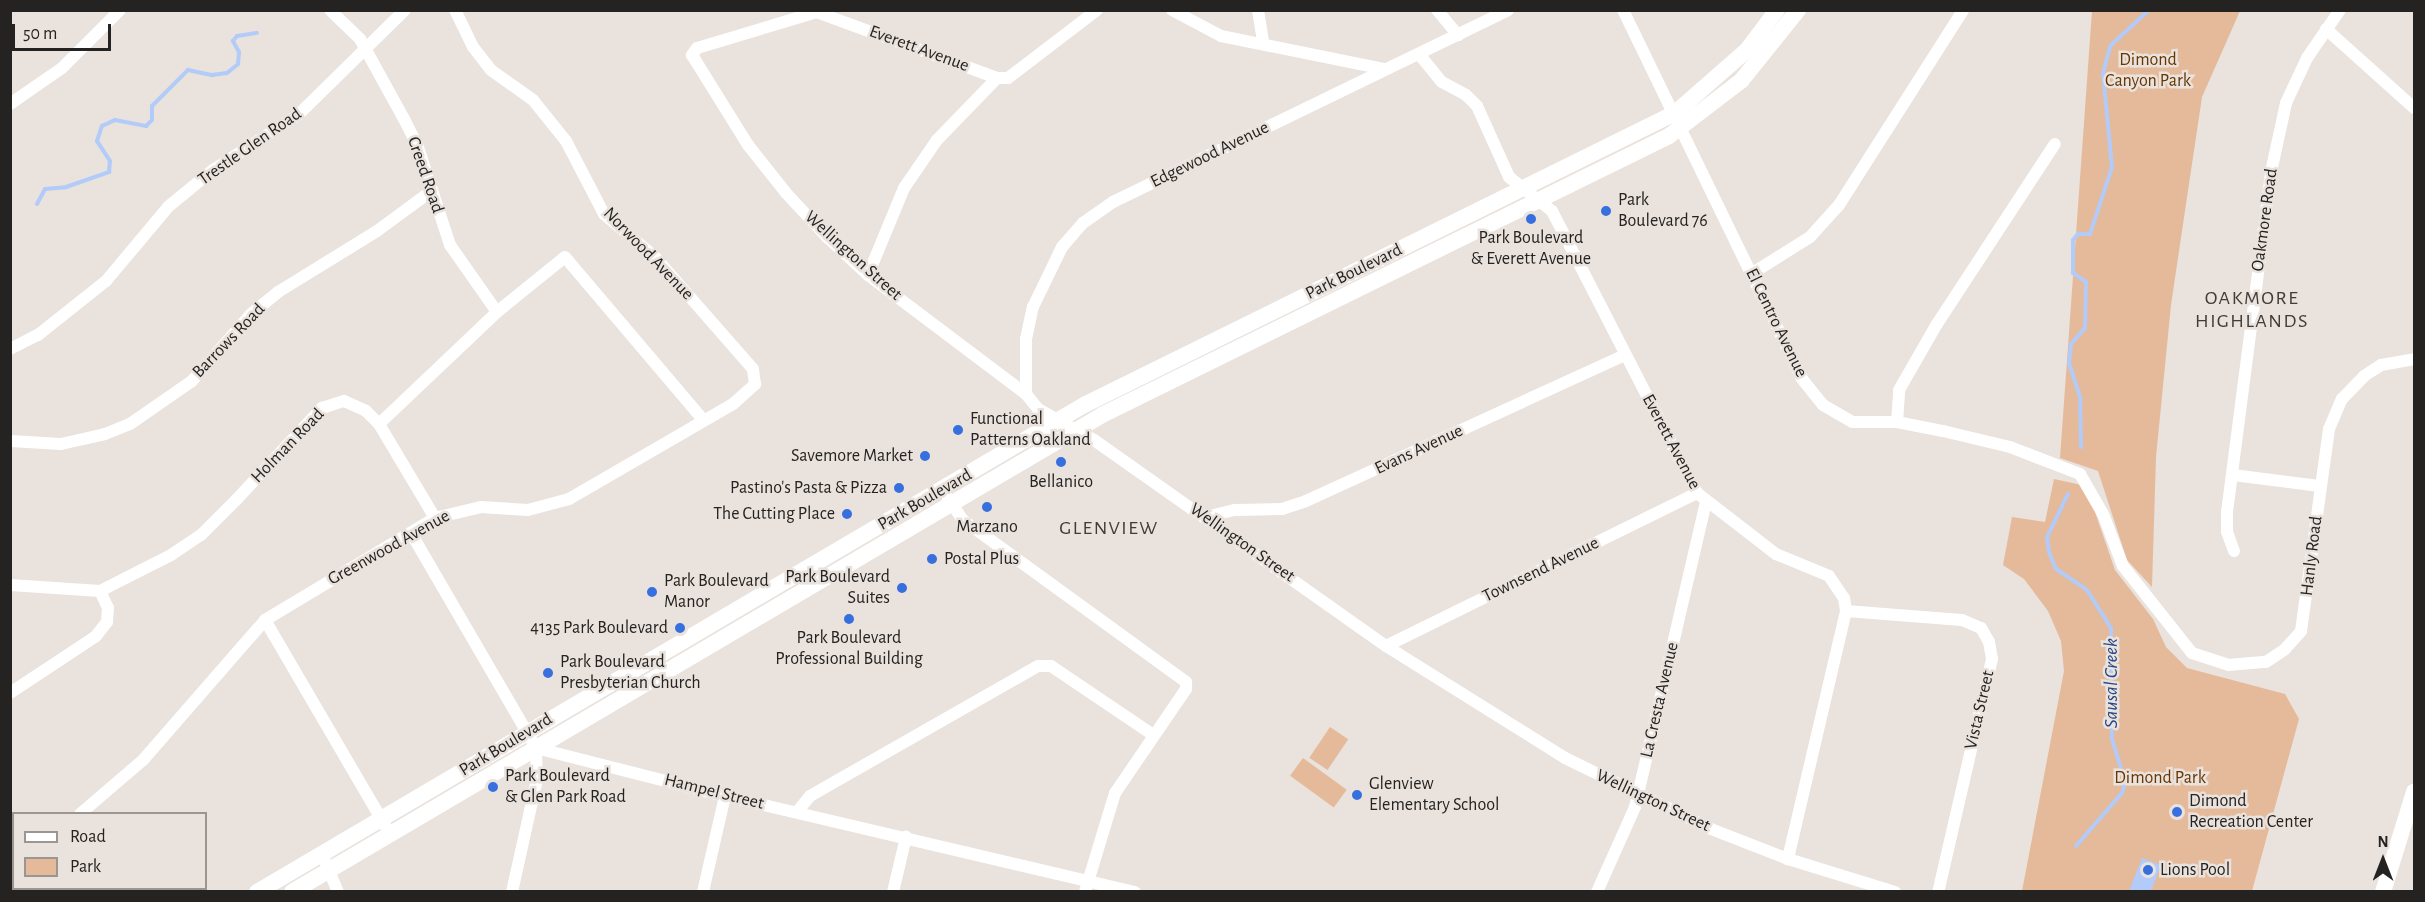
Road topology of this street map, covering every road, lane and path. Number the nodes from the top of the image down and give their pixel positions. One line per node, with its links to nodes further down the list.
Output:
1 (120, 10): 24 (street)
2 (330, 10): 19 (street, Creed Road)
3 (405, 10): 19 (street, Trestle Glen Road)
4 (455, 10): 37 (street, Norwood Avenue)
5 (1097, 10): 15 (street)
6 (1172, 10): 18 (street)
7 (1258, 10): 18 (street)
8 (1437, 10): 17 (street)
9 (1508, 10): 17 (street, Edgewood Avenue)
10 (1623, 10): 26 (street, El Centro Avenue)
11 (1777, 10): 26 (main road, Park Boulevard)
12 (1798, 10): 26 (main road, Park Boulevard)
13 (1964, 10): 31 (street)
14 (2340, 10): 16 (street, Oakmore Road)
15 (1078, 15): 23 (street)
16 (2326, 29): 25 (street); 45 (street, Oakmore Road)
17 (1458, 35): 20 (street, Edgewood Avenue)
18 (1263, 43): 22 (street)
19 (366, 52): 29 (street, Creed Road); 34 (street, Trestle Glen Road)
20 (1419, 54): 22 (street, Edgewood Avenue); 28 (street, Everett Avenue)
21 (692, 55): 23 (street, Everett Avenue); 32 (street, Wellington Street)
22 (1385, 69): 38 (street, Edgewood Avenue)
23 (997, 78): 32 (street)
24 (10, 104)
25 (2415, 108)
26 (1679, 121): 28 (main road, Park Boulevard); 30 (main road, Park Boulevard); 31 (street, El Centro Avenue)
27 (2055, 144): 41 (street)
28 (1524, 190): 30 (street, Everett Avenue); 40 (main road, Park Boulevard)
29 (430, 192): 33 (street, Creed Road); 44 (street, Barrows Road)
30 (1539, 201): 35 (street, Everett Avenue); 43 (main road, Park Boulevard)
31 (1751, 274): 41 (street, El Centro Avenue)
32 (868, 275): 38 (street, Wellington Street)
33 (497, 312): 39 (street); 42 (street)
34 (10, 350)
35 (1625, 356): 48 (street, Everett Avenue); 49 (street, Evans Avenue)
36 (2415, 359): 46 (street, Hanly Road)
37 (755, 384): 39 (street, Greenwood Avenue)
38 (1026, 394): 40 (street, Wellington Street)
39 (703, 420): 50 (street, Greenwood Avenue)
40 (1058, 421): 43 (street, Wellington Street); 47 (main road, Park Boulevard)
41 (1897, 422): 56 (street, El Centro Avenue)
42 (379, 424): 50 (street); 54 (street, Holman Road)
43 (1076, 430): 47 (main road, Park Boulevard); 49 (street, Wellington Street)
44 (10, 441)
45 (2233, 474): 46 (street); 52 (street, Oakmore Road)
46 (2319, 486): 56 (street, Hanly Road)
47 (947, 497): 60 (main road, Park Boulevard); 61 (street); 62 (main road, Park Boulevard)
48 (1701, 498): 55 (street, Everett Avenue); 58 (street, Townsend Avenue); 64 (street, La Cresta Avenue)
49 (1206, 517): 58 (street, Wellington Street)
50 (435, 518): 51 (street, Greenwood Avenue)
51 (411, 532): 57 (street, Greenwood Avenue); 60 (street)
52 (2234, 551)
53 (10, 585): 54 (street)
54 (100, 591): 59 (street)
55 (1846, 611): 72 (street); 84 (street, Vista Street)
56 (2161, 616)
57 (265, 620): 66 (street, Greenwood Avenue); 68 (street)
58 (1386, 646): 64 (street, Wellington Street)
59 (10, 693)
60 (527, 733): 62 (street); 68 (main road, Park Boulevard)
61 (1152, 734): 67 (street); 74 (street)
62 (536, 748): 65 (street, Hampel Street); 69 (main road, Park Boulevard); 78 (street)
63 (2415, 792): 85 (main road)
64 (1638, 795): 72 (street, Wellington Street); 82 (street, La Cresta Avenue)
65 (725, 796): 67 (street, Hampel Street); 79 (street)
66 (81, 812)
67 (797, 812): 70 (street, Hampel Street)
68 (381, 819): 69 (street); 71 (main road, Park Boulevard)
69 (390, 834): 73 (main road, Park Boulevard)
70 (906, 837): 74 (street, Hampel Street); 80 (street)
71 (322, 854): 73 (street); 75 (main road, Park Boulevard)
72 (1788, 859): 83 (street, Wellington Street)
73 (330, 869): 76 (main road, Park Boulevard); 77 (street)
74 (1086, 886): 81 (street, Hampel Street)
75 (257, 891)
76 (292, 891)
77 (338, 891)
78 (512, 891)
79 (703, 891)
80 (893, 891)
81 (1135, 891)
82 (1597, 891)
83 (1895, 891)
84 (1938, 891)
85 (2383, 891)

